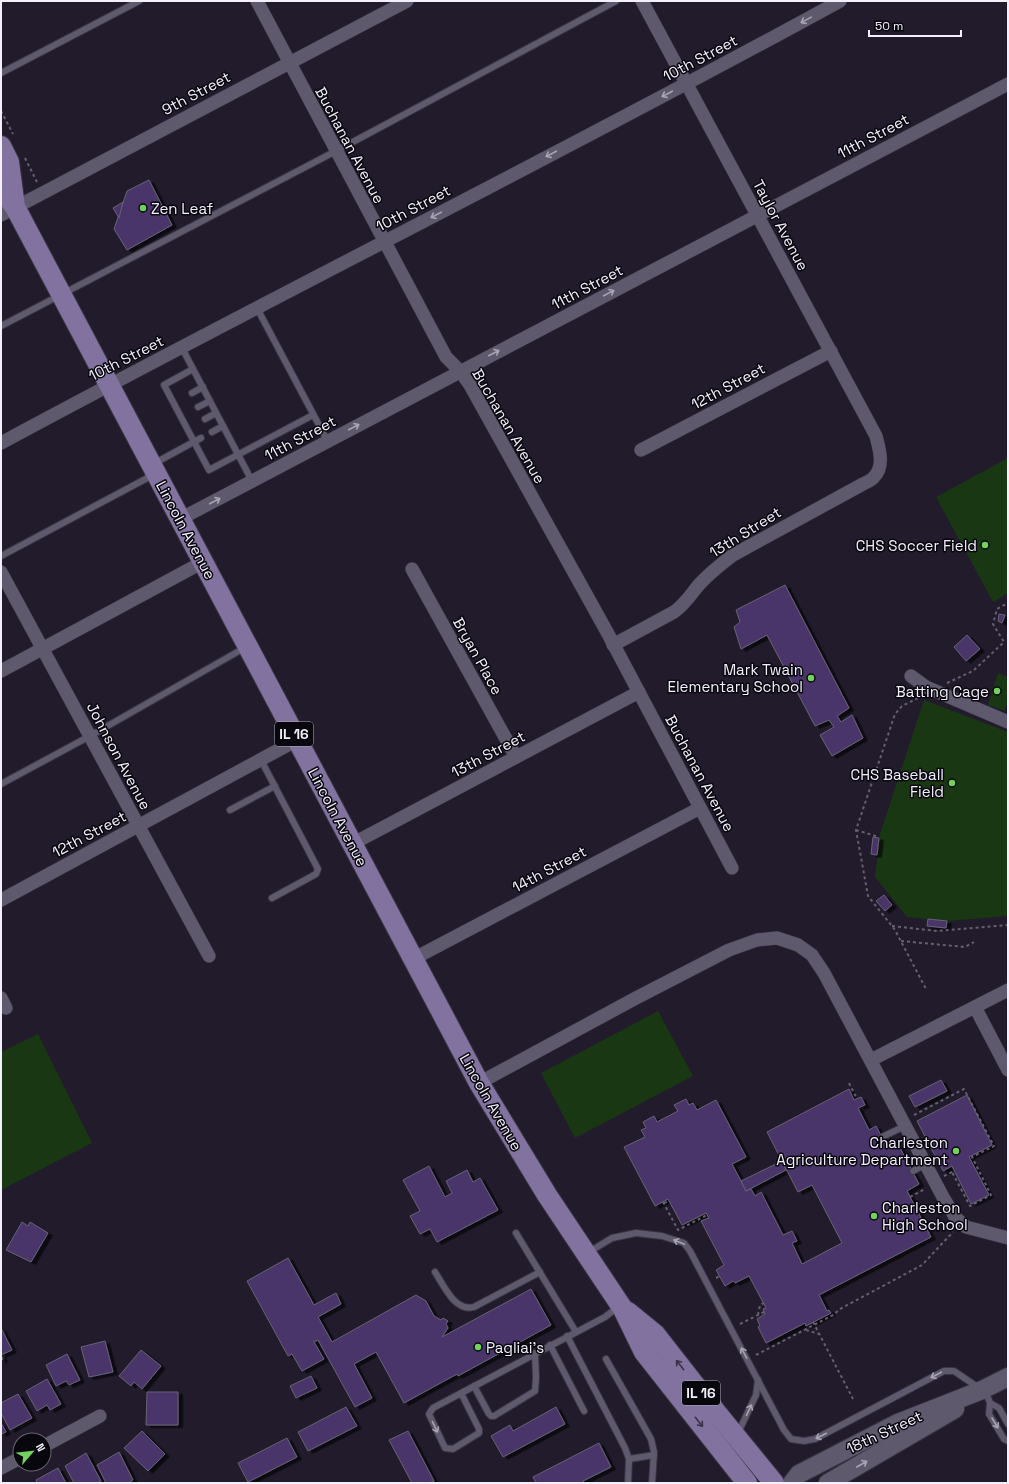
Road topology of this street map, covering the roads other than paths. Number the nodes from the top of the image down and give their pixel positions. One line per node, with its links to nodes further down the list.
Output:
1 (139, 1): 8 (lane)
2 (257, 1): 7 (street, Buchanan Avenue)
3 (407, 1): 7 (street, 9th Street)
4 (616, 1): 12 (lane)
5 (642, 1): 9 (street, Taylor Avenue)
6 (840, 1): 9 (street, 10th Street, one-way to 9)
7 (288, 62): 12 (street, Buchanan Avenue); 14 (street, 9th Street)
8 (1, 74)
9 (686, 84): 15 (street, Taylor Avenue); 16 (street, 10th Street, one-way to 16)
10 (1008, 84): 15 (street, 11th Street)
11 (1, 146): 14 (main road, Lincoln Avenue / IL 16)
12 (336, 151): 16 (street, Buchanan Avenue); 17 (lane)
13 (1, 189): 14 (main road, Lincoln Avenue / IL 16)
14 (8, 211): 17 (main road, Lincoln Avenue / IL 16)
15 (757, 215): 21 (street, Taylor Avenue); 23 (street, 11th Street, one-way to 15)
16 (384, 242): 18 (street, 10th Street); 23 (street, Buchanan Avenue)
17 (61, 294): 19 (lane); 24 (main road, Lincoln Avenue / IL 16)
18 (257, 308): 20 (street, 10th Street); 31 (lane)
19 (1, 326)
20 (182, 348): 22 (lane); 24 (street, 10th Street)
21 (831, 351): 42 (street, 12th Street); 44 (street, Taylor Avenue)
22 (193, 369): 25 (lane); 32 (lane)
23 (460, 371): 40 (street, 11th Street, one-way to 23); 52 (street, Buchanan Avenue)
24 (109, 385): 41 (street, 10th Street); 45 (main road, Lincoln Avenue / IL 16)
25 (203, 388): 26 (lane); 27 (lane)
26 (192, 393)
27 (210, 401): 28 (lane); 30 (lane)
28 (198, 407)
29 (187, 413): 32 (lane)
30 (216, 413): 33 (lane); 35 (lane)
31 (313, 415): 40 (lane); 43 (lane)
32 (181, 416): 36 (lane)
33 (205, 420)
34 (195, 425): 36 (lane)
35 (223, 426): 37 (lane); 43 (lane)
36 (188, 429): 39 (lane)
37 (212, 432)
38 (201, 438): 39 (lane)
39 (194, 442): 43 (lane); 45 (lane)
40 (328, 442): 46 (street, 11th Street)
41 (1, 443)
42 (641, 450)
43 (238, 455): 46 (lane)
44 (880, 467): 52 (street, 13th Street)
45 (154, 469): 47 (main road, Lincoln Avenue / IL 16); 48 (lane)
46 (252, 481): 47 (street, 11th Street, one-way to 46)
47 (180, 519): 49 (main road, Lincoln Avenue / IL 16)
48 (1, 556)
49 (203, 562): 53 (main road, Lincoln Avenue / IL 16); 54 (street)
50 (412, 570): 61 (street, Bryan Place)
51 (1, 572): 54 (street, Johnson Avenue)
52 (613, 644): 57 (street, Buchanan Avenue)
53 (248, 646): 59 (lane); 60 (main road, Lincoln Avenue / IL 16)
54 (43, 649): 55 (street); 59 (street, Johnson Avenue)
55 (1, 671)
56 (911, 676): 58 (street)
57 (639, 692): 61 (street, 13th Street); 65 (street, Buchanan Avenue)
58 (1008, 722)
59 (90, 736): 63 (lane); 67 (street, Johnson Avenue)
60 (297, 740): 62 (street, 12th Street); 68 (main road, Lincoln Avenue / IL 16)
61 (516, 757): 68 (street, 13th Street)
62 (261, 760): 64 (lane); 67 (street, 12th Street)
63 (1, 784)
64 (275, 786): 66 (lane); 70 (lane)
65 (700, 808): 69 (street, Buchanan Avenue); 73 (street, 14th Street)
66 (230, 810)
67 (138, 826): 71 (street, 12th Street); 72 (street, Johnson Avenue)
68 (352, 844): 73 (main road, Lincoln Avenue / IL 16)
69 (732, 868)
70 (272, 898)
71 (1, 900)
72 (209, 956)
73 (413, 959): 78 (main road, Lincoln Avenue / IL 16)
74 (1008, 990): 75 (street)
75 (975, 1007): 76 (street); 77 (street)
76 (871, 1060): 78 (street); 79 (street)
77 (1008, 1070)
78 (479, 1083): 85 (main road, Lincoln Avenue / IL 16)
79 (908, 1122): 80 (lane); 81 (street)
80 (882, 1138)
81 (926, 1164): 82 (lane); 84 (street)
82 (913, 1172)
83 (516, 1233): 87 (lane)
84 (1008, 1238)
85 (586, 1254): 88 (main road, Lincoln Avenue / IL 16); 95 (lane, one-way to 85)
86 (435, 1272): 87 (lane)
87 (540, 1272): 89 (lane)
88 (622, 1307): 89 (lane); 104 (main road, Lincoln Avenue / IL 16)
89 (576, 1332): 90 (lane)
90 (567, 1336): 91 (lane); 106 (lane)
91 (550, 1345): 92 (lane); 99 (lane)
92 (535, 1353): 96 (lane); 96 (lane)
93 (606, 1359): 105 (lane)
94 (1008, 1377): 98 (main road, 18th Street)
95 (758, 1380): 98 (lane, one-way to 95); 104 (lane, one-way to 95)
96 (474, 1386): 97 (lane)
97 (461, 1393): 97 (lane, one-way to 97)
98 (985, 1394): 101 (lane); 102 (lane, one-way to 102); 113 (main road, 18th Street); 114 (main road, 18th Street, one-way to 98)
99 (584, 1411)
100 (100, 1416): 103 (street)
101 (1008, 1424)
102 (1008, 1440)
103 (52, 1442)
104 (731, 1447): 111 (main road, Lincoln Avenue / IL 16); 112 (main road, Lincoln Avenue / IL 16)
105 (654, 1455): 106 (lane); 110 (lane)
106 (629, 1459): 109 (lane)
107 (12, 1462): 108 (street)
108 (1, 1468)
109 (628, 1483)
110 (652, 1483)
111 (747, 1483)
112 (774, 1483)
113 (792, 1483)
114 (828, 1483)

